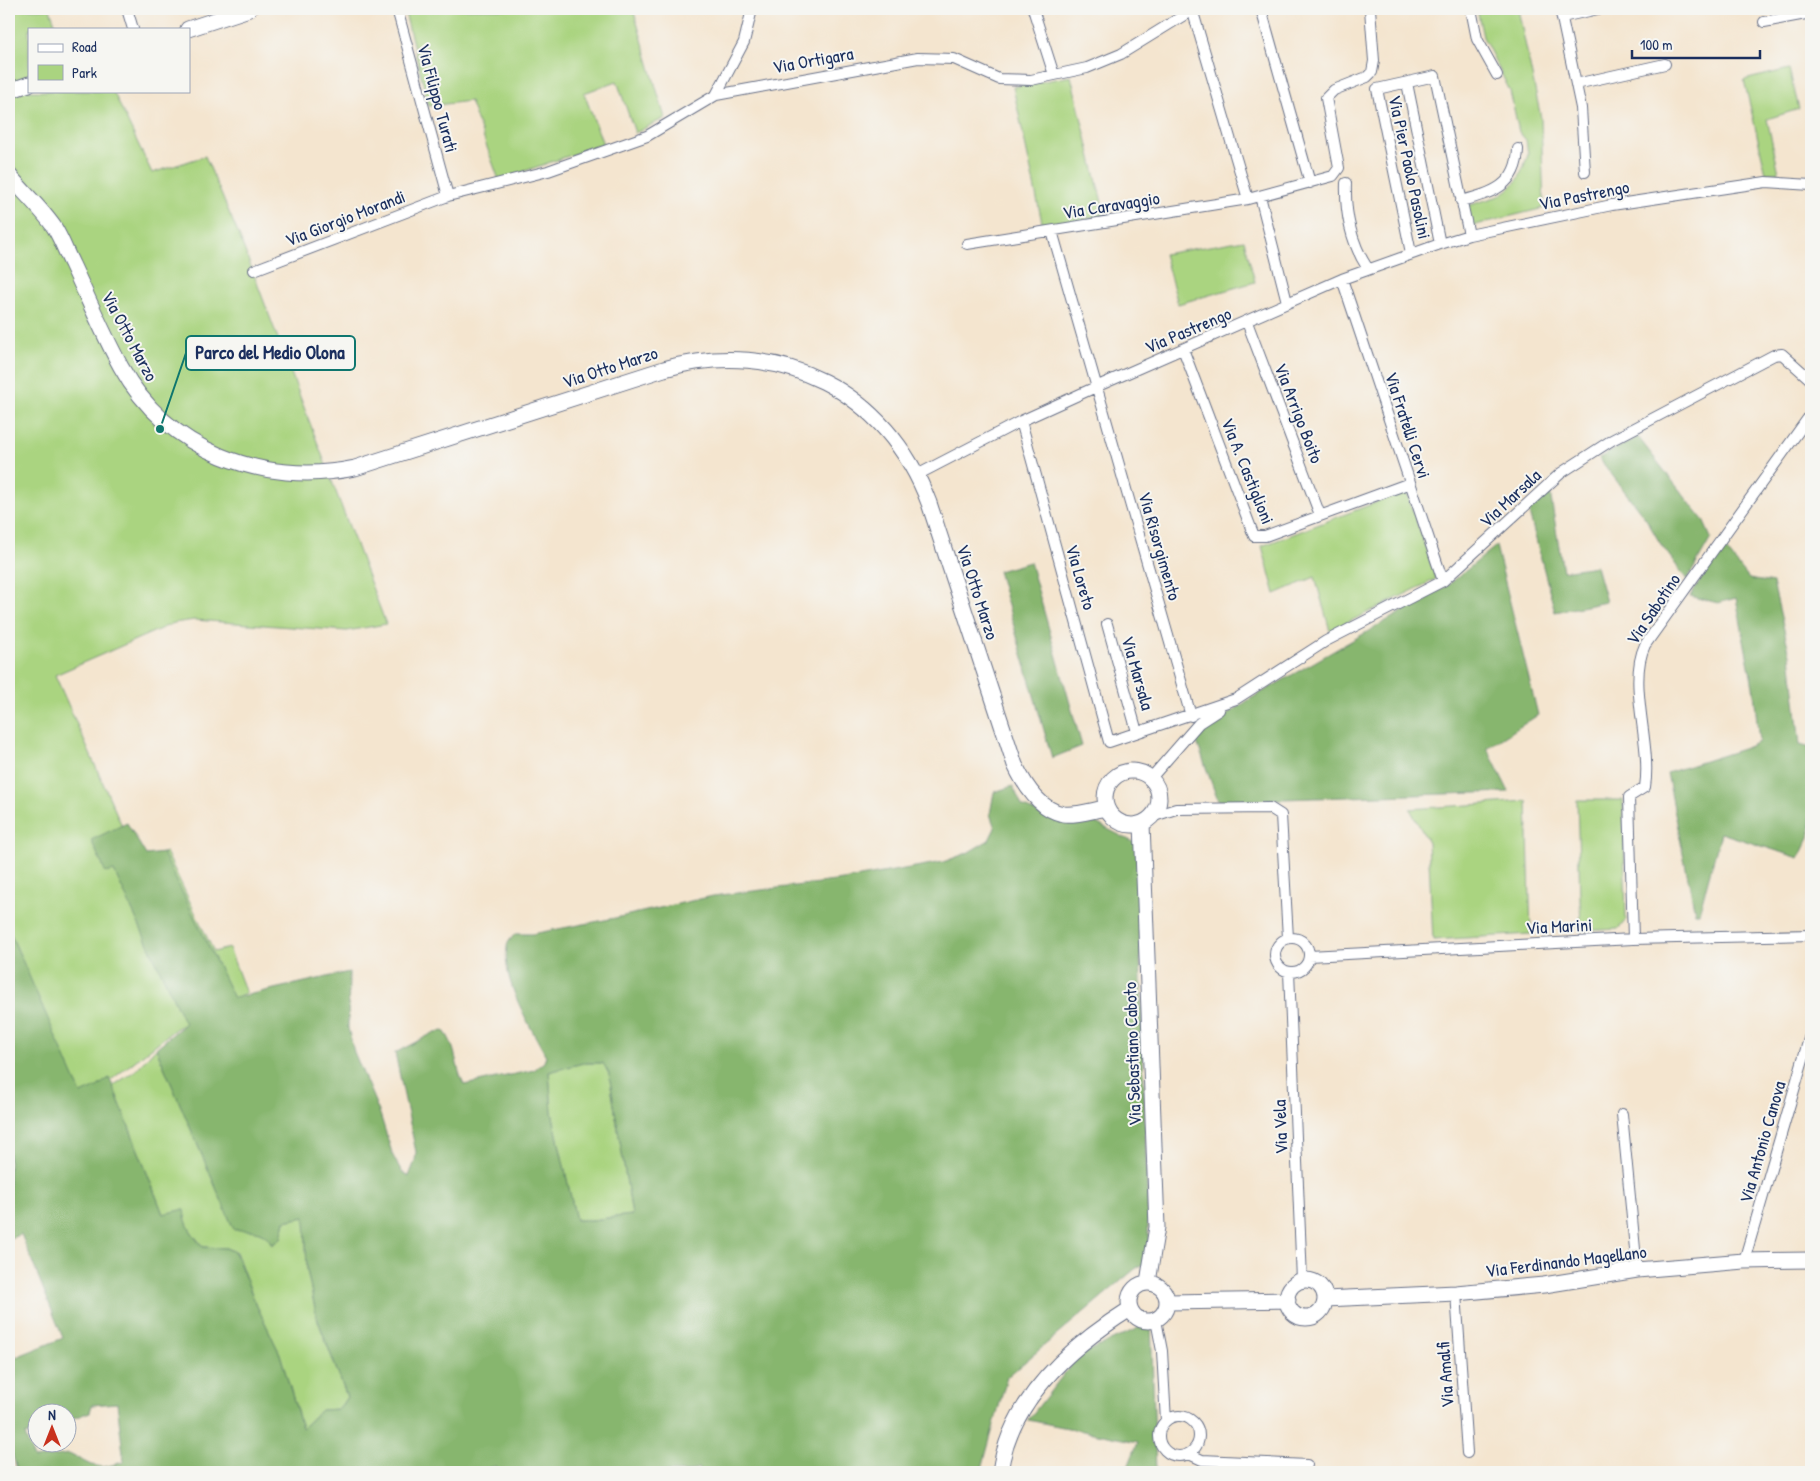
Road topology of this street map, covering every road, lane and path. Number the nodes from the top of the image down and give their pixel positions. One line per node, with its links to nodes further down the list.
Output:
1 (127, 9): 14 (street)
2 (249, 9): 15 (street)
3 (397, 9): 30 (street, Via Filippo Turati)
4 (752, 9): 23 (street)
5 (1033, 9): 17 (street)
6 (1261, 9): 27 (street)
7 (1370, 9): 27 (street, Via Caravaggio)
8 (1471, 9): 18 (street)
9 (1598, 9): 11 (street)
10 (1188, 10): 17 (street, Via Ortigara); 32 (street)
11 (1561, 13): 21 (street)
12 (1811, 13): 13 (street)
13 (1764, 22)
14 (133, 28)
15 (190, 28)
16 (1665, 64): 21 (street)
17 (1054, 75): 23 (street, Via Ortigara)
18 (1497, 75)
19 (1407, 83): 33 (street, Via Pier Paolo Pasolini); 37 (street, Via Pier Paolo Pasolini); 38 (street, Via Pier Paolo Pasolini)
20 (28, 84): 22 (street)
21 (1576, 84): 25 (street)
22 (9, 91)
23 (716, 94): 30 (street, Via Ortigara)
24 (1518, 148): 33 (street)
25 (1585, 172)
26 (9, 175): 49 (street, Via Otto Marzo)
27 (1310, 183): 31 (street, Via Caravaggio)
28 (1346, 183): 39 (street)
29 (1811, 185): 35 (street, Via Pastrengo)
30 (448, 196): 40 (street, Via Giorgio Morandi)
31 (1260, 196): 32 (street, Via Caravaggio); 42 (street)
32 (1248, 199): 34 (street, Via Caravaggio)
33 (1461, 201): 35 (street, Via Pier Paolo Pasolini)
34 (1052, 231): 36 (street, Via Caravaggio); 46 (street, Via Risorgimento)
35 (1469, 235): 37 (street, Via Pastrengo)
36 (967, 244)
37 (1440, 244): 38 (street, Via Pastrengo)
38 (1412, 253): 39 (street, Via Pastrengo)
39 (1368, 269): 41 (street, Via Pastrengo)
40 (254, 270)
41 (1342, 279): 42 (street, Via Pastrengo); 50 (street, Via Fratelli Cervi)
42 (1287, 302): 43 (street, Via Pastrengo)
43 (1247, 322): 44 (street, Via Pastrengo); 51 (street, Via Arrigo Boito)
44 (1183, 349): 46 (street, Via Pastrengo); 51 (street, Via A. Castiglioni)
45 (1811, 380): 52 (street, Via Marsala)
46 (1098, 386): 48 (street, Via Pastrengo); 55 (street, Via Risorgimento)
47 (1811, 414): 63 (street, Via Sabotino)
48 (1020, 421): 49 (street, Via Pastrengo); 57 (street, Via Loreto)
49 (917, 475): 59 (street, Via Otto Marzo)
50 (1410, 483): 51 (street, Via A. Castiglioni); 52 (street, Via Fratelli Cervi)
51 (1320, 515)
52 (1443, 581): 54 (street, Via Marsala)
53 (1107, 624): 56 (street, Via Marsala)
54 (1236, 699): 55 (street, Via Marsala); 58 (street, Via Marsala)
55 (1191, 716): 56 (street, Via Marsala)
56 (1137, 732): 57 (street, Via Marsala)
57 (1110, 742)
58 (1151, 778): 59 (street); 60 (street)
59 (1106, 808): 60 (street)
60 (1147, 820): 62 (street); 72 (street, Via Sebastiano Caboto)
61 (1811, 934): 63 (street, Via Marini)
62 (1288, 938): 64 (street); 65 (street)
63 (1633, 939): 64 (street, Via Marini)
64 (1309, 956): 65 (street)
65 (1289, 972): 71 (street, Via Vela)
66 (1811, 1032): 69 (street, Via Antonio Canova)
67 (1622, 1114): 70 (street)
68 (1811, 1260): 69 (street, Via Ferdinando Magellano)
69 (1744, 1261): 70 (street, Via Ferdinando Magellano)
70 (1637, 1270): 73 (street, Via Ferdinando Magellano)
71 (1302, 1280): 74 (street); 75 (street)
72 (1148, 1282): 76 (street); 77 (street)
73 (1456, 1293): 74 (street, Via Ferdinando Magellano); 81 (street, Via Amalfi)
74 (1325, 1299): 75 (street)
75 (1288, 1300): 76 (street)
76 (1168, 1302): 78 (street)
77 (1130, 1309): 78 (street); 83 (street)
78 (1156, 1320): 79 (street)
79 (1166, 1421): 80 (street); 80 (street)
80 (1189, 1454): 82 (street)
81 (1467, 1454)
82 (1307, 1465)
83 (1000, 1472)

